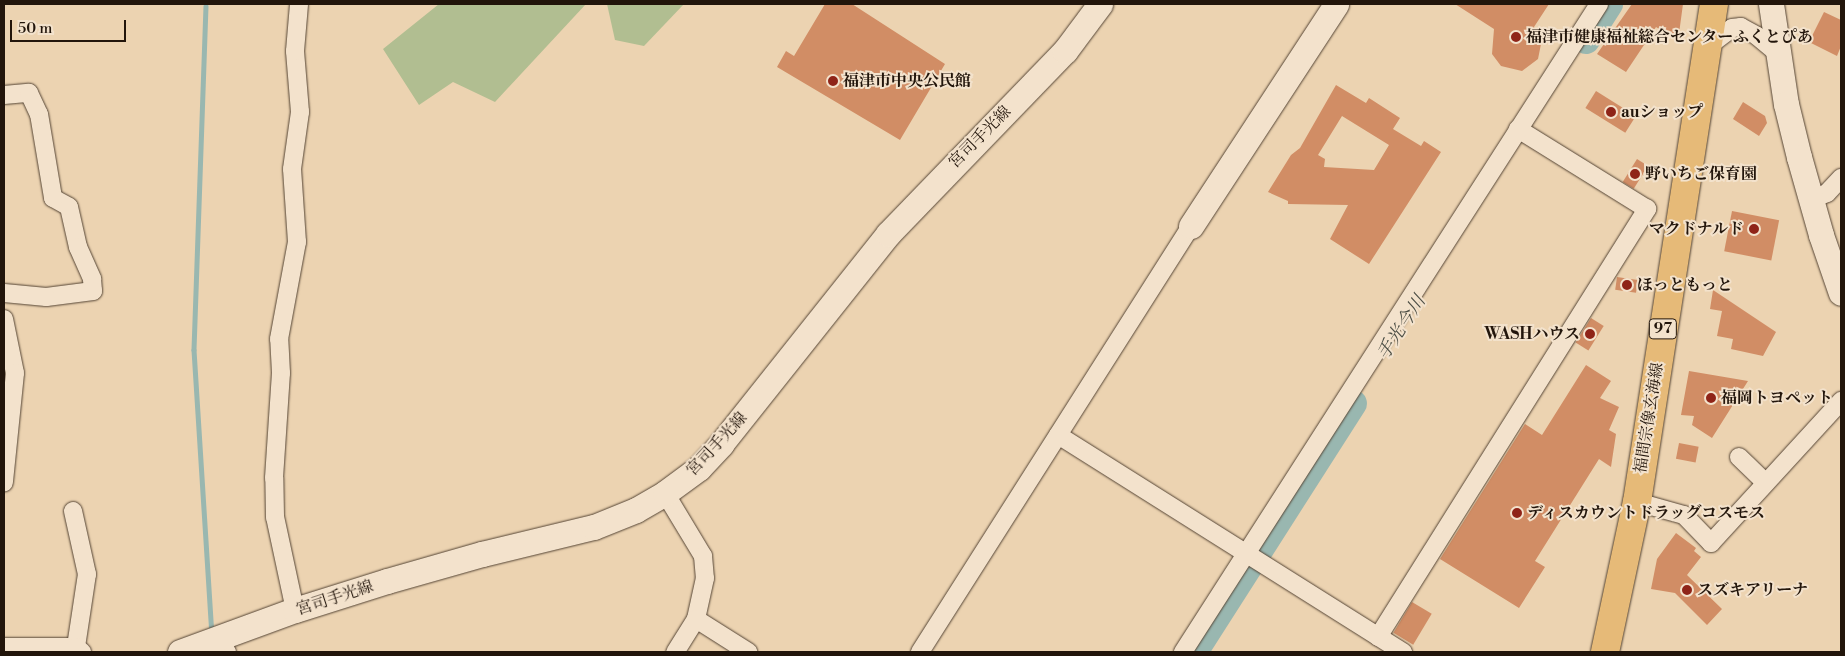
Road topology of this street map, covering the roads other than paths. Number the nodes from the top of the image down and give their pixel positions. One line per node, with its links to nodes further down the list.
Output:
1 (299, 4): 26 (street)
2 (1100, 4): 22 (main road, 宮司手光線)
3 (1599, 4): 10 (street)
4 (1714, 4): 7 (main road, 福間宗像玄海線 / 97)
5 (1771, 4): 8 (main road)
6 (1330, 6): 13 (main road)
7 (1707, 47): 8 (street); 23 (main road, 福間宗像玄海線 / 97)
8 (1778, 53): 12 (main road)
9 (4, 95): 14 (street)
10 (1524, 132): 25 (street); 28 (street)
11 (1841, 178): 12 (street)
12 (1810, 200): 15 (main road)
13 (1191, 226): 18 (street)
14 (4, 293)
15 (1841, 293)
16 (4, 319): 20 (street)
17 (1841, 401): 21 (street)
18 (1058, 435): 25 (street); 35 (street)
19 (1739, 457): 21 (street)
20 (4, 482)
21 (1766, 483): 23 (street)
22 (665, 493): 26 (main road, 宮司手光線); 27 (street)
23 (1636, 502): 38 (main road, 福間宗像玄海線 / 97)
24 (73, 511): 31 (street)
25 (1252, 557): 28 (street); 36 (street)
26 (295, 610): 30 (main road, 宮司手光線)
27 (696, 619): 33 (street); 34 (street)
28 (1378, 636): 37 (street)
29 (4, 647): 31 (street)
30 (218, 647): 32 (main road, 宮司手光線)
31 (79, 650)
32 (180, 652)
33 (675, 652)
34 (748, 652)
35 (920, 652)
36 (1184, 652)
37 (1402, 652)
38 (1606, 652)

